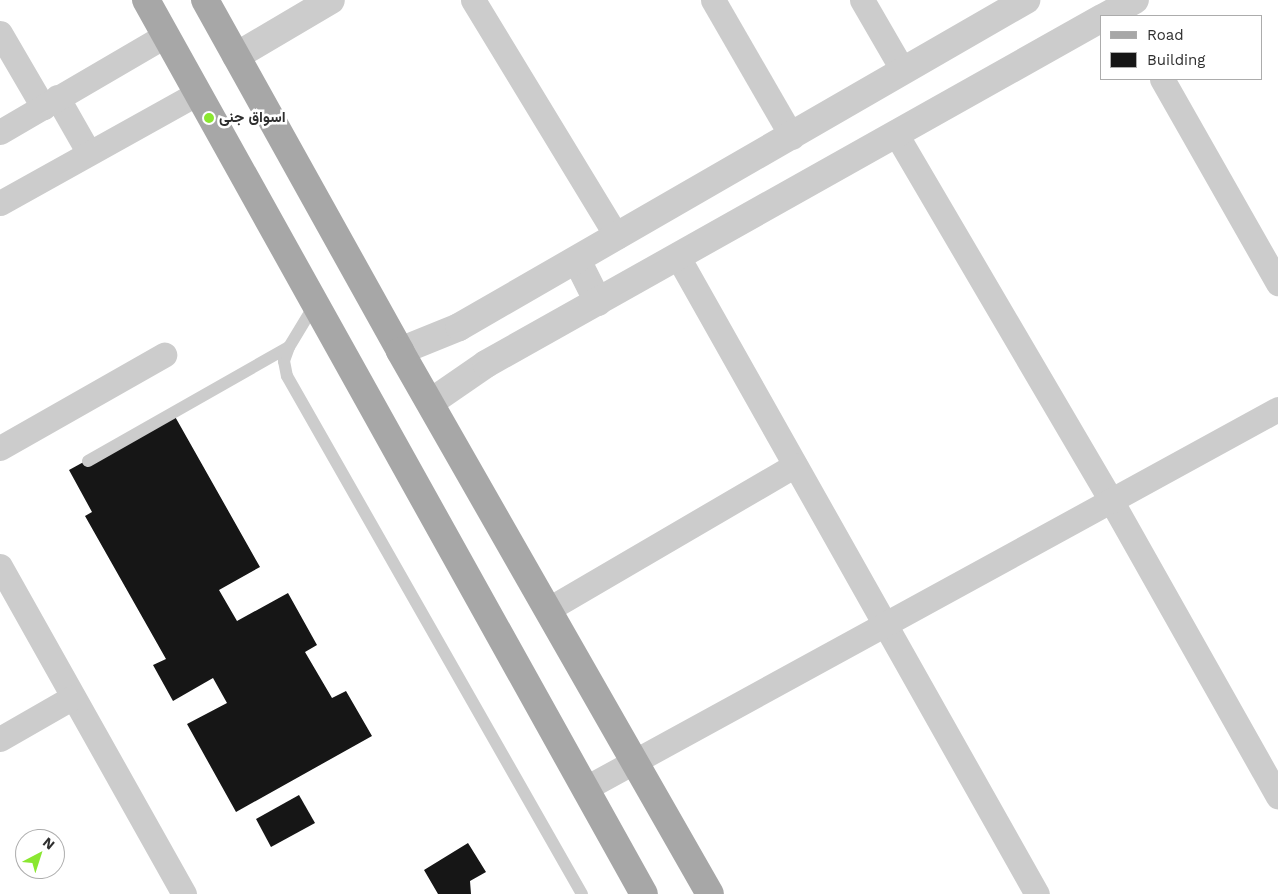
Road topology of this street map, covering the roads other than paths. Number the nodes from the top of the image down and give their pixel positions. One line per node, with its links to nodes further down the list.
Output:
1 (146, 0): 10 (main road)
2 (206, 0): 11 (main road)
3 (330, 0): 11 (street)
4 (472, 0): 21 (street)
5 (713, 0): 18 (street)
6 (862, 0): 12 (street)
7 (1026, 0): 12 (street)
8 (1100, 22): 17 (street)
9 (0, 33): 15 (street)
10 (166, 35): 14 (main road); 15 (street)
11 (236, 56): 28 (main road)
12 (902, 69): 18 (street)
13 (1163, 80): 24 (street)
14 (198, 93): 19 (street); 26 (main road)
15 (50, 102): 16 (street); 19 (street)
16 (0, 132)
17 (896, 134): 22 (street); 35 (street)
18 (792, 137): 21 (street)
19 (89, 153): 20 (street)
20 (0, 203)
21 (617, 237): 23 (street)
22 (678, 257): 25 (street); 34 (street)
23 (577, 260): 25 (street); 28 (street)
24 (1278, 283)
25 (598, 302): 30 (street)
26 (315, 304): 27 (lane); 42 (main road)
27 (289, 347): 33 (lane); 45 (lane)
28 (400, 351): 30 (main road)
29 (164, 355): 32 (street)
30 (431, 402): 37 (main road)
31 (1278, 409): 35 (street)
32 (0, 448)
33 (88, 461)
34 (795, 465): 37 (street); 38 (street)
35 (1112, 502): 38 (street); 43 (street)
36 (0, 566): 39 (street)
37 (547, 610): 41 (main road)
38 (885, 624): 41 (street); 48 (street)
39 (73, 697): 40 (street); 44 (street)
40 (0, 739)
41 (636, 760): 42 (street); 47 (main road)
42 (584, 789): 46 (main road)
43 (1278, 797)
44 (184, 894)
45 (582, 894)
46 (644, 894)
47 (710, 894)
48 (1037, 894)

